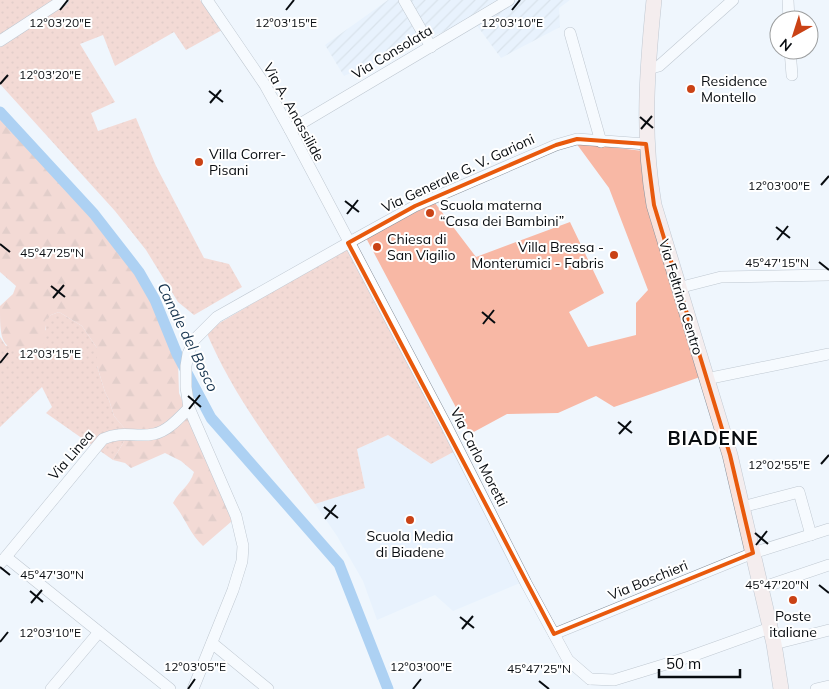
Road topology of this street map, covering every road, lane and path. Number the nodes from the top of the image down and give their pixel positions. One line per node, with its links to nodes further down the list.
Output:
1 (63, 0): 8 (street)
2 (207, 0): 13 (street, Via A. Anassilide)
3 (404, 0): 9 (street)
4 (509, 0): 9 (street, Via Consolata)
5 (654, 0): 11 (main road, Via Feltrina Centro)
6 (733, 0): 11 (street)
7 (570, 33): 14 (street)
8 (0, 41)
9 (431, 47): 13 (street, Via Consolata)
10 (791, 60): 12 (street)
11 (647, 69): 15 (main road, Via Feltrina Centro)
12 (792, 75)
13 (290, 130): 16 (street, Via A. Anassilide)
14 (601, 142): 15 (street, Via Generale G. V. Garioni); 16 (street, Via Generale G. V. Garioni)
15 (646, 144): 18 (main road, Via Feltrina Centro)
16 (348, 242): 21 (street, Via Generale G. V. Garioni); 32 (street, Via Carlo Moretti)
17 (829, 275): 18 (street)
18 (678, 288): 20 (main road, Via Feltrina Centro)
19 (829, 354): 20 (street)
20 (706, 379): 22 (main road, Via Feltrina Centro)
21 (189, 408): 26 (street, Via Linea); 33 (street)
22 (742, 507): 24 (street); 25 (main road, Via Feltrina Centro)
23 (829, 529): 24 (street, Via Boschieri)
24 (811, 535): 25 (street, Via Boschieri)
25 (753, 553): 28 (main road, Via Feltrina Centro); 32 (street, Via Boschieri)
26 (3, 561): 31 (street)
27 (829, 566): 28 (street)
28 (761, 588): 29 (main road, Via Feltrina Centro)
29 (770, 628): 34 (main road, Via Feltrina Centro); 35 (street)
30 (829, 630): 34 (street)
31 (99, 632): 37 (street); 38 (street)
32 (554, 634): 35 (street, Via Carlo Moretti)
33 (212, 643): 39 (street); 40 (street)
34 (774, 644): 41 (main road, Via Feltrina Centro)
35 (588, 684)
36 (829, 686): 42 (street)
37 (51, 689)
38 (170, 689)
39 (194, 689)
40 (268, 689)
41 (781, 689)
42 (816, 689)

